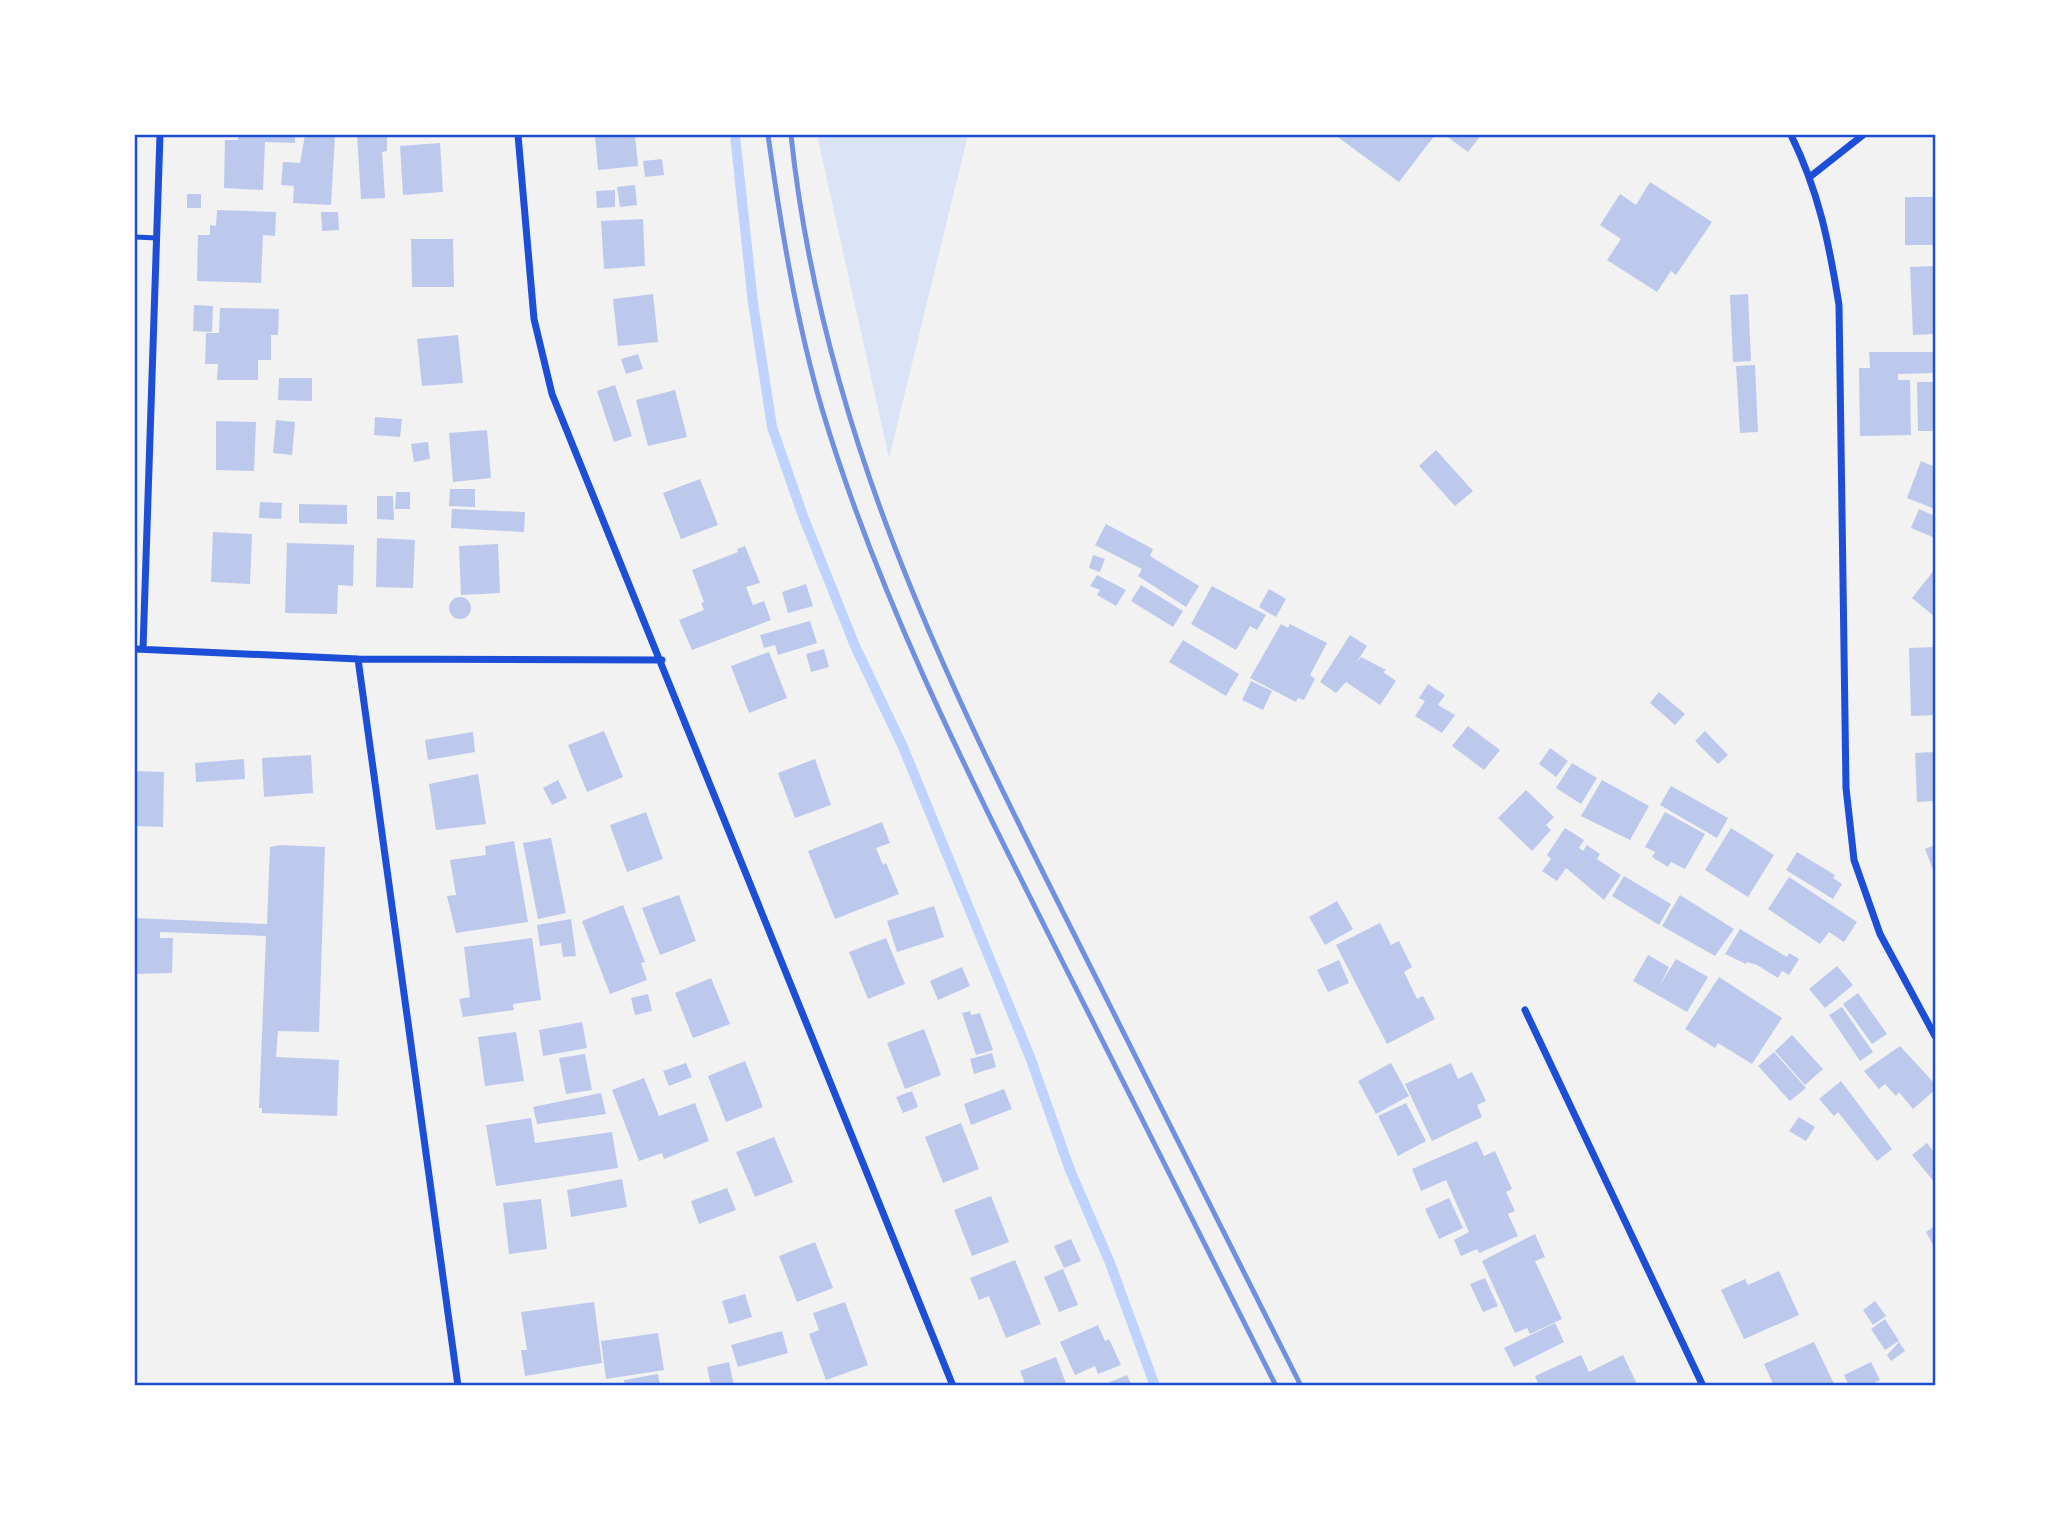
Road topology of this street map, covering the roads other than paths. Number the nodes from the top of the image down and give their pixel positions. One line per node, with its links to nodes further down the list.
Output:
1 (160, 135): 7 (street)
2 (518, 135): 10 (street)
3 (1791, 135): 5 (street)
4 (1864, 135): 5 (street)
5 (1811, 176): 12 (street)
6 (135, 237): 7 (lane)
7 (157, 238): 8 (street)
8 (139, 649): 9 (street)
9 (358, 659): 10 (street); 13 (street)
10 (662, 660): 14 (street)
11 (1525, 1010): 15 (street)
12 (1935, 1036)
13 (458, 1386)
14 (953, 1386)
15 (1703, 1386)

